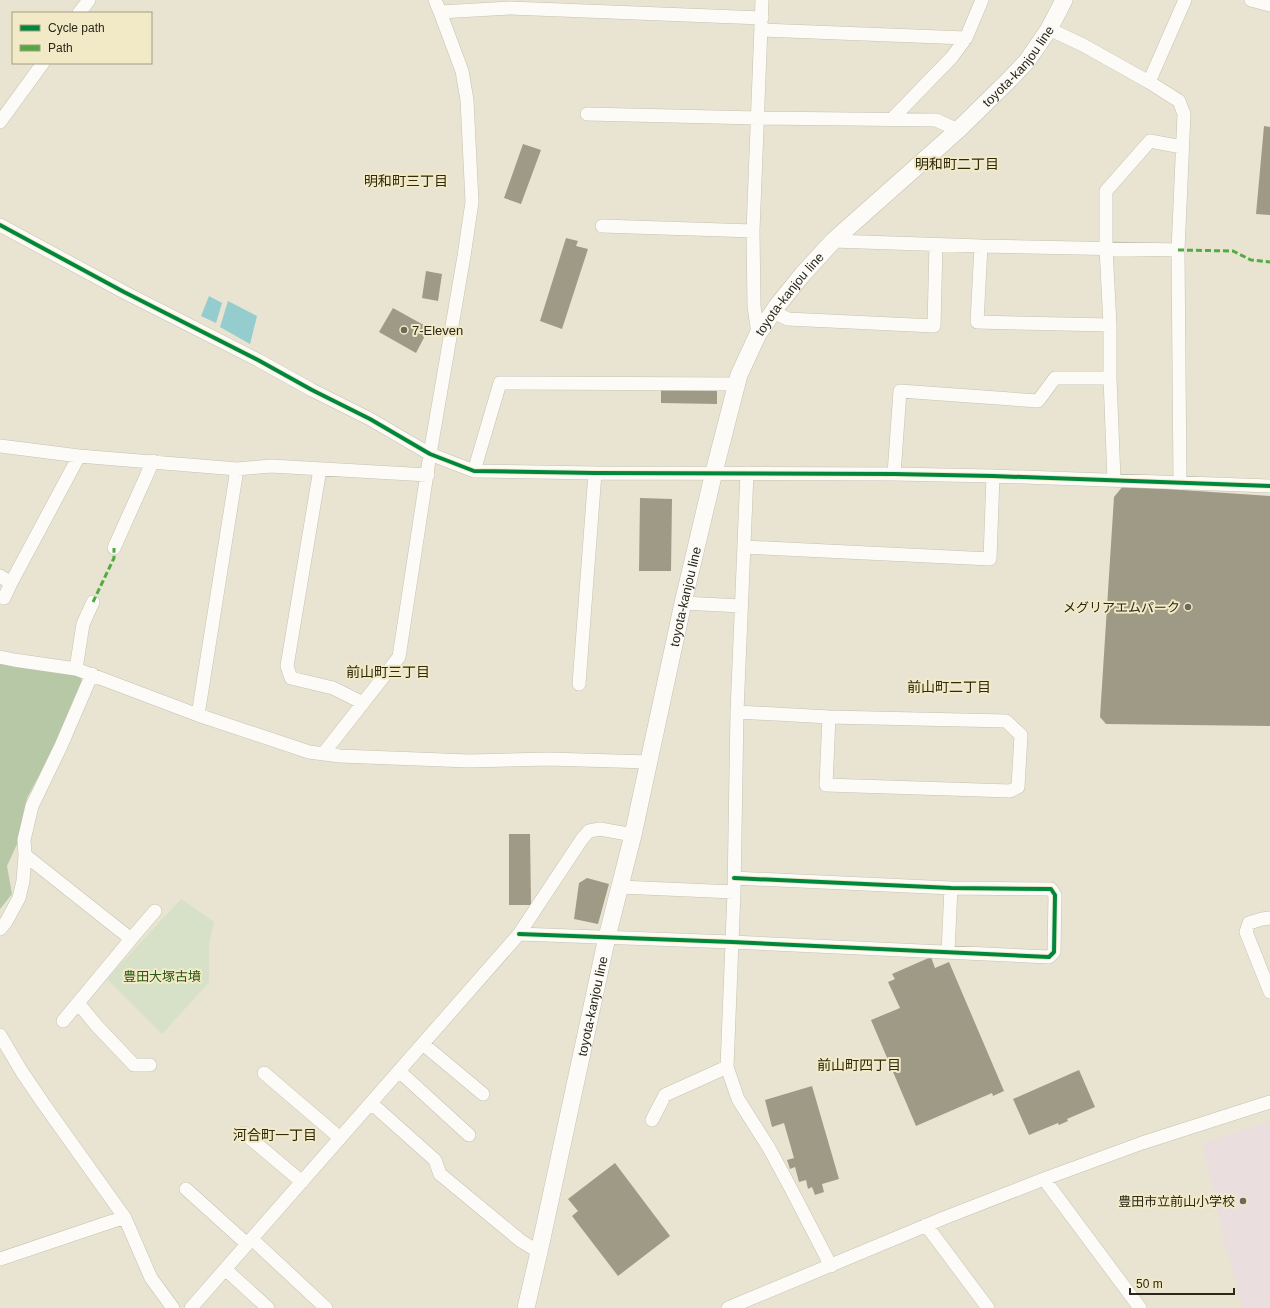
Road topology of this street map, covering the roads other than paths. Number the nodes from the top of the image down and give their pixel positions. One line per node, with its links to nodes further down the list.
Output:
1 (88, 0): 10 (street)
2 (762, 0): 11 (street)
3 (982, 0): 13 (street)
4 (1064, 0): 12 (main road, toyota-kanjou line)
5 (1185, 0): 15 (street)
6 (1251, 0): 7 (street)
7 (1270, 5)
8 (437, 6): 9 (street); 36 (street)
9 (619, 6): 11 (street)
10 (80, 12)
11 (762, 24): 13 (street); 17 (street)
12 (1049, 29): 15 (street); 20 (main road, toyota-kanjou line)
13 (966, 38): 18 (street)
14 (42, 64): 19 (street)
15 (1149, 82): 21 (street)
16 (587, 114): 17 (street)
17 (758, 118): 18 (street); 24 (street)
18 (892, 119): 20 (street)
19 (0, 122)
20 (958, 130): 25 (main road, toyota-kanjou line)
21 (1182, 147): 28 (street); 29 (street)
22 (0, 225): 36 (street)
23 (602, 226): 24 (street)
24 (753, 231): 32 (street)
25 (833, 241): 26 (street); 30 (main road, toyota-kanjou line)
26 (936, 245): 27 (street); 30 (street)
27 (980, 246): 28 (street); 31 (street)
28 (1106, 248): 29 (street); 31 (street)
29 (1178, 250): 49 (street)
30 (773, 312): 32 (main road, toyota-kanjou line)
31 (1110, 325): 33 (street)
32 (758, 334): 34 (main road, toyota-kanjou line)
33 (1110, 378): 45 (street); 48 (street)
34 (737, 384): 41 (street); 42 (main road, toyota-kanjou line)
35 (0, 446): 37 (street)
36 (430, 454): 41 (street); 46 (street)
37 (79, 456): 38 (street); 53 (street)
38 (153, 462): 39 (street); 52 (street)
39 (237, 469): 40 (street); 64 (street)
40 (320, 469): 46 (street); 62 (street)
41 (474, 471): 43 (street)
42 (714, 472): 43 (street); 44 (street); 56 (main road, toyota-kanjou line)
43 (595, 473): 61 (street)
44 (747, 473): 45 (street); 51 (street)
45 (894, 474): 47 (street)
46 (428, 475): 62 (street)
47 (993, 476): 48 (street); 51 (street)
48 (1114, 480): 49 (street)
49 (1180, 483): 50 (street)
50 (1270, 486)
51 (744, 546): 57 (street)
52 (114, 548)
53 (6, 580): 54 (street)
54 (4, 598)
55 (92, 602): 59 (street)
56 (683, 603): 57 (street); 67 (main road, toyota-kanjou line)
57 (741, 606): 63 (street)
58 (0, 657): 59 (street)
59 (76, 669): 60 (street)
60 (92, 674): 64 (street); 69 (street)
61 (579, 684)
62 (363, 703): 66 (street)
63 (737, 712): 65 (street); 70 (street)
64 (198, 715): 66 (street)
65 (829, 716): 65 (street)
66 (323, 754): 67 (street)
67 (649, 762): 68 (main road, toyota-kanjou line)
68 (633, 835): 71 (main road, toyota-kanjou line); 77 (street)
69 (25, 855): 76 (street); 79 (street)
70 (734, 878): 72 (street); 73 (street)
71 (620, 887): 73 (street); 78 (main road, toyota-kanjou line)
72 (951, 888): 81 (street); 81 (street)
73 (734, 892): 80 (street)
74 (156, 911): 79 (street)
75 (1270, 918): 82 (street)
76 (0, 929)
77 (519, 934): 78 (street); 86 (street)
78 (608, 937): 80 (street); 104 (main road, toyota-kanjou line)
79 (131, 939): 83 (street)
80 (732, 942): 81 (street); 88 (street)
81 (948, 952)
82 (1270, 992)
83 (78, 1003): 84 (street); 87 (street)
84 (63, 1021)
85 (0, 1035): 101 (street)
86 (423, 1044): 89 (street); 91 (street)
87 (150, 1064)
88 (727, 1067): 94 (street); 106 (street)
89 (399, 1071): 93 (street); 96 (street)
90 (264, 1073): 97 (street)
91 (483, 1094)
92 (1270, 1102): 98 (street)
93 (371, 1103): 97 (street); 104 (street)
94 (652, 1120)
95 (244, 1133): 99 (street)
96 (469, 1135)
97 (340, 1138): 99 (street)
98 (1044, 1179): 102 (street); 108 (street)
99 (302, 1182): 103 (street)
100 (186, 1189): 103 (street)
101 (125, 1218): 105 (street); 109 (street)
102 (926, 1225): 106 (street); 115 (street)
103 (250, 1242): 107 (street); 112 (street)
104 (539, 1252): 113 (main road, toyota-kanjou line)
105 (0, 1259)
106 (831, 1266): 114 (street)
107 (226, 1269): 110 (street); 111 (street)
108 (1135, 1306)
109 (173, 1308)
110 (192, 1308)
111 (268, 1308)
112 (326, 1308)
113 (526, 1308)
114 (728, 1308)
115 (988, 1308)

